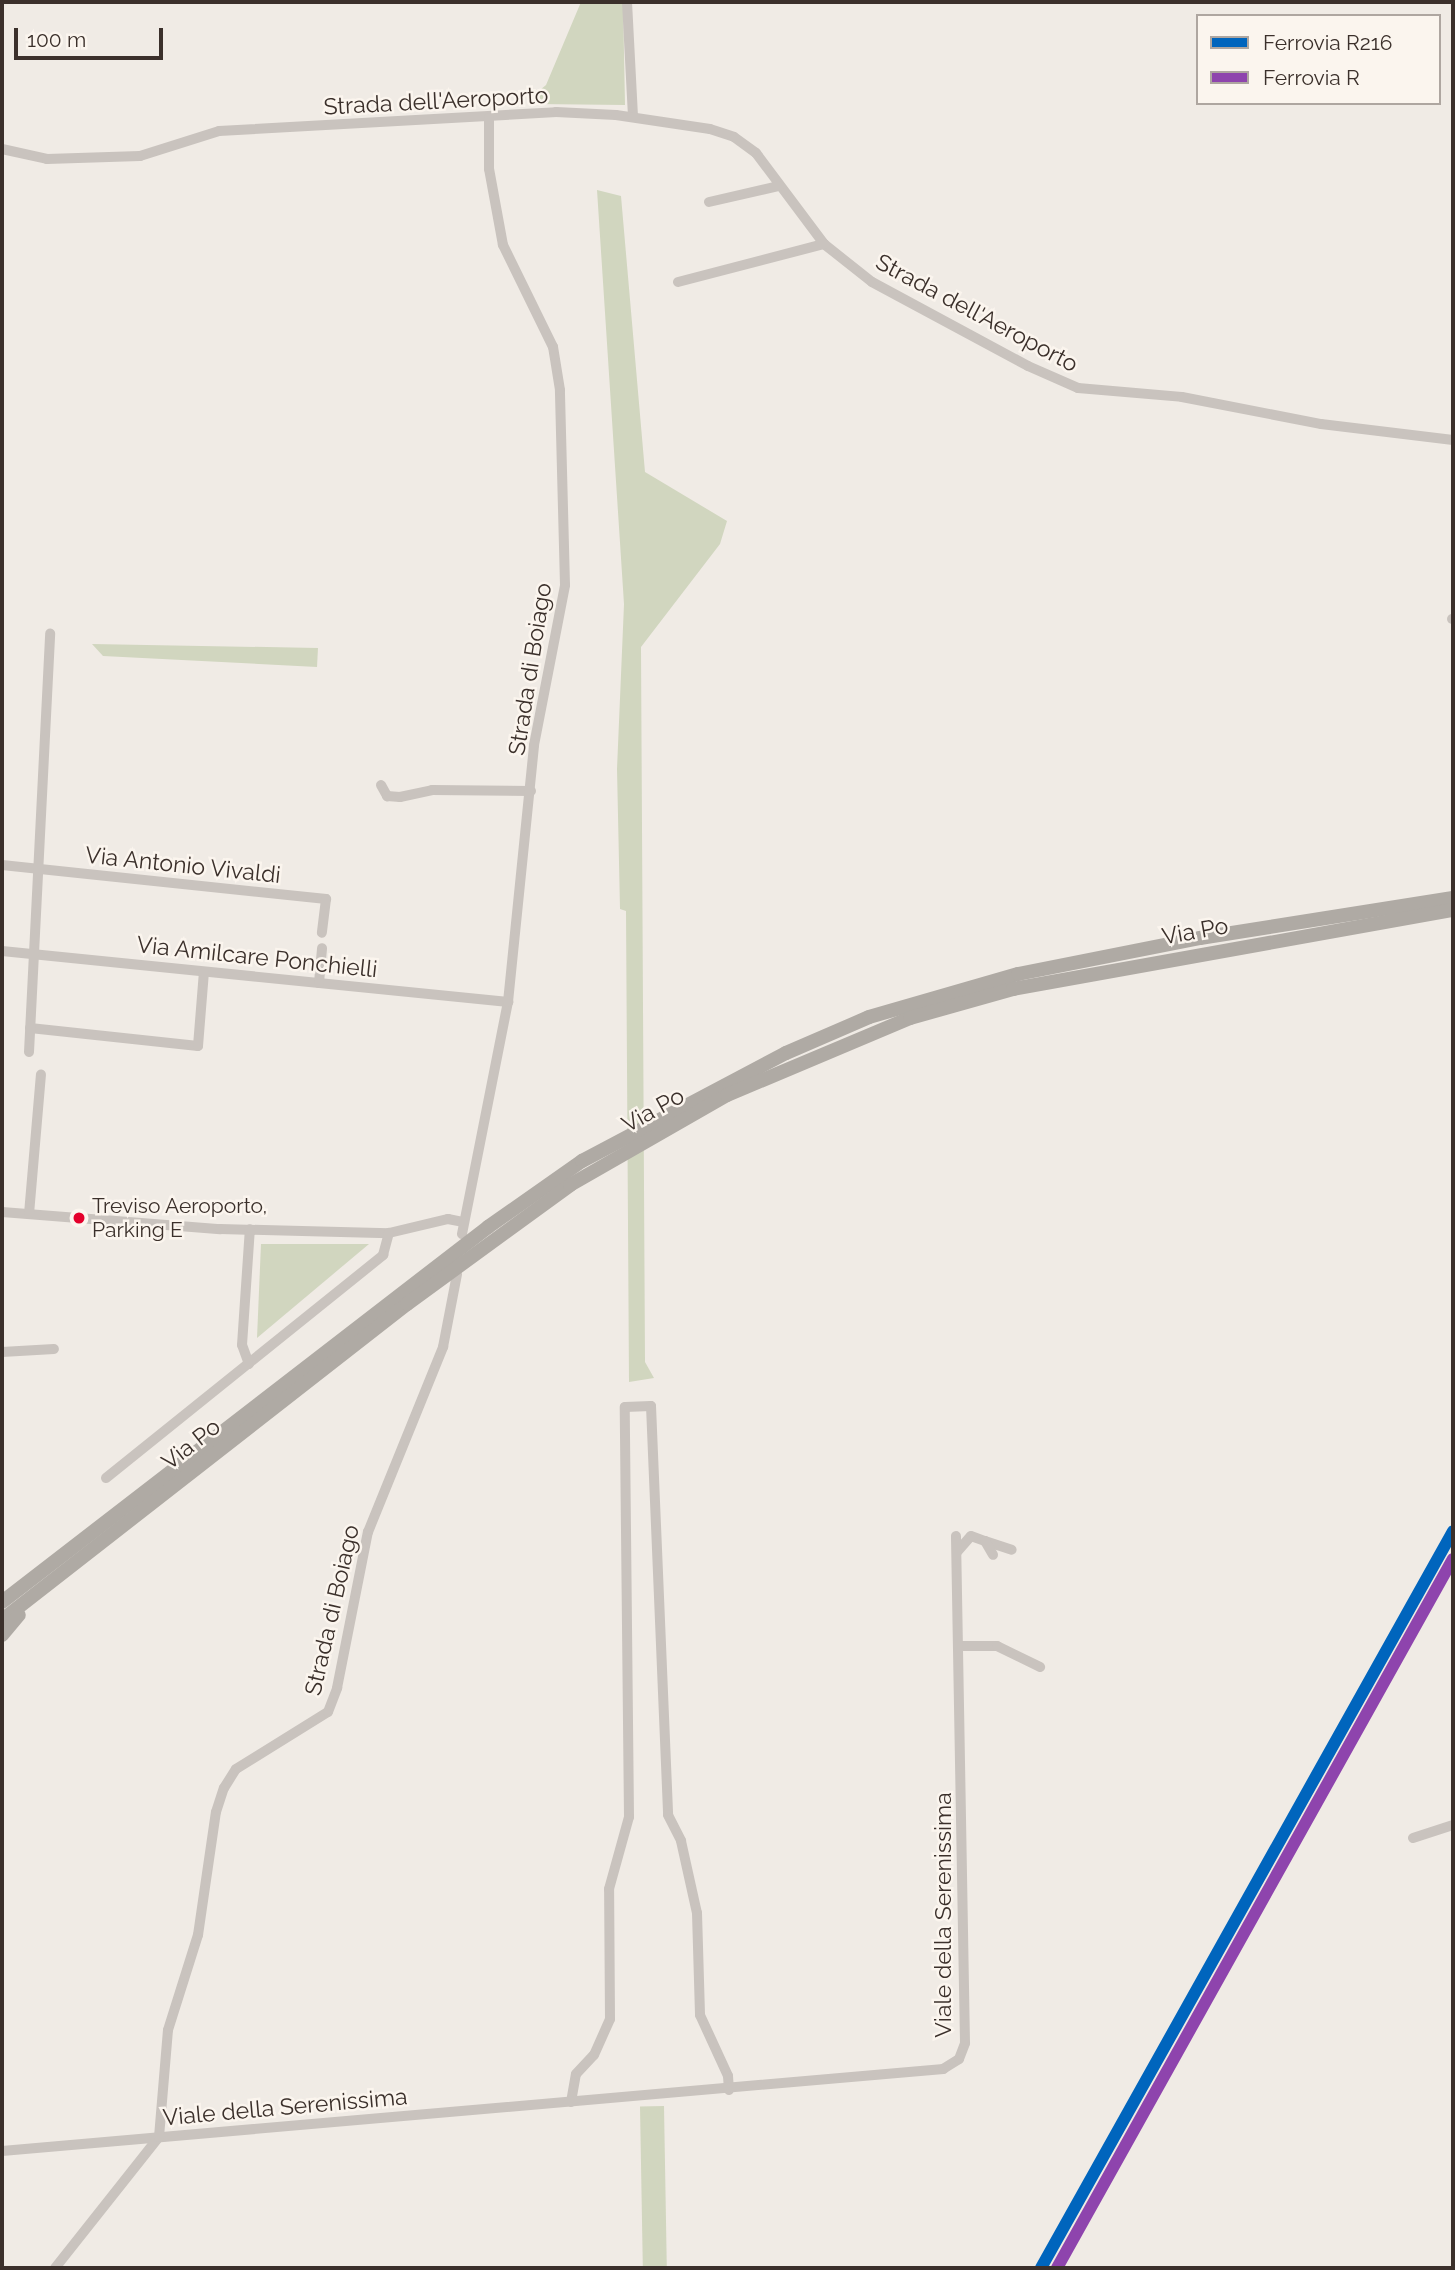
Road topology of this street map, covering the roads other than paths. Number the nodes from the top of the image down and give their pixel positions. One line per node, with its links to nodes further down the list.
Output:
1 (627, 2): 2 (street)
2 (633, 117): 3 (street, Strada dell'Aeroporto); 5 (street, Strada dell'Aeroporto)
3 (489, 118): 4 (street, Strada dell'Aeroporto); 12 (street, Strada di Boiago)
4 (2, 149)
5 (779, 186): 6 (street); 7 (street, Strada dell'Aeroporto)
6 (709, 202)
7 (824, 244): 8 (street); 9 (street, Strada dell'Aeroporto)
8 (678, 282)
9 (1453, 440)
10 (50, 634): 14 (street)
11 (381, 785): 12 (street)
12 (531, 791): 23 (street, Strada di Boiago)
13 (2, 865): 14 (street, Via Antonio Vivaldi)
14 (38, 869): 17 (street, Via Antonio Vivaldi); 20 (street)
15 (1453, 898): 43 (highway, Via Po)
16 (1453, 911): 43 (highway, Via Po)
17 (322, 933)
18 (322, 948): 22 (street)
19 (2, 951): 20 (street, Via Amilcare Ponchielli)
20 (35, 954): 21 (street, Via Amilcare Ponchielli); 24 (street)
21 (204, 972): 22 (street, Via Amilcare Ponchielli); 24 (street)
22 (319, 983): 23 (street, Via Amilcare Ponchielli)
23 (508, 1002): 29 (street, Strada di Boiago)
24 (30, 1028): 25 (street)
25 (29, 1052)
26 (41, 1075): 28 (street)
27 (2, 1212): 28 (street)
28 (29, 1214): 30 (street)
29 (464, 1222): 31 (street); 32 (street, Strada di Boiago)
30 (250, 1229): 31 (street); 36 (street)
31 (389, 1233): 36 (street)
32 (463, 1234)
33 (457, 1274): 54 (street, Strada di Boiago)
34 (54, 1349): 35 (street)
35 (2, 1352)
36 (248, 1364): 37 (street)
37 (106, 1478)
38 (956, 1536): 41 (street, Viale della Serenissima)
39 (985, 1541): 40 (street); 41 (street); 42 (street)
40 (1012, 1550)
41 (957, 1553): 48 (street, Viale della Serenissima)
42 (993, 1555)
43 (38, 1582): 44 (highway); 45 (highway, Via Po); 46 (highway, Via Po); 47 (highway)
44 (2, 1595)
45 (2, 1602)
46 (2, 1620)
47 (2, 1635)
48 (958, 1646): 49 (street); 52 (street, Viale della Serenissima)
49 (1040, 1667)
50 (1453, 1825): 51 (street)
51 (1413, 1838)
52 (729, 2090): 53 (street, Viale della Serenissima); 53 (street)
53 (571, 2102): 54 (street, Viale della Serenissima)
54 (159, 2137): 55 (street, Viale della Serenissima); 57 (street, Strada di Boiago)
55 (129, 2140): 56 (street, Viale della Serenissima); 57 (street)
56 (2, 2151)
57 (147, 2155): 58 (street, Strada di Boiago)
58 (55, 2268)

